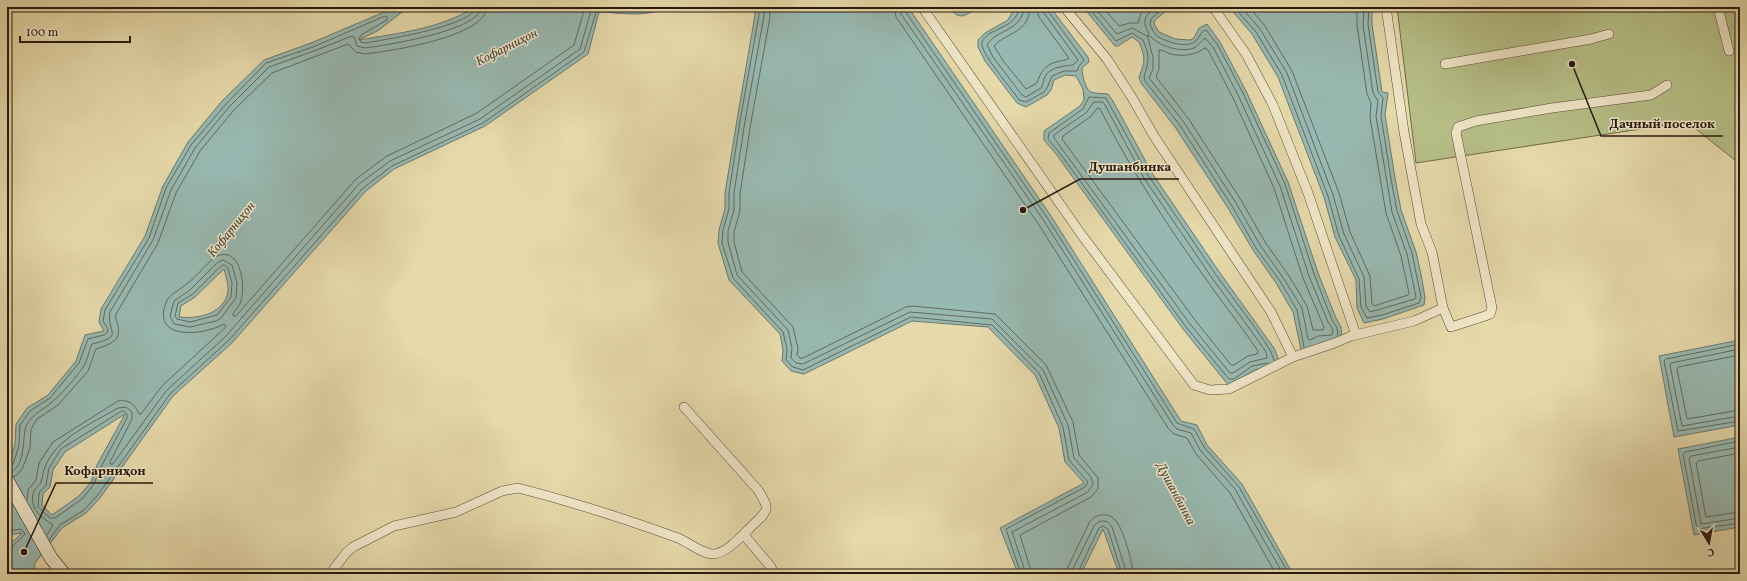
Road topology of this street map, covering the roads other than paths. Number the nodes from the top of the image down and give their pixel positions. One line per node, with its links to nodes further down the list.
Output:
1 (922, 7): 12 (street)
2 (1064, 7): 12 (street)
3 (1213, 7): 11 (street)
4 (1386, 7): 10 (street)
5 (1718, 7): 7 (street)
6 (1609, 34): 8 (street)
7 (1729, 52)
8 (1445, 64)
9 (1668, 85): 10 (street)
10 (1443, 308): 11 (street)
11 (1356, 335): 12 (street)
12 (1292, 357)
13 (684, 407): 15 (street)
14 (7, 480): 16 (main road)
15 (744, 535): 17 (street); 18 (street)
16 (64, 574)
17 (330, 574)
18 (774, 574)

